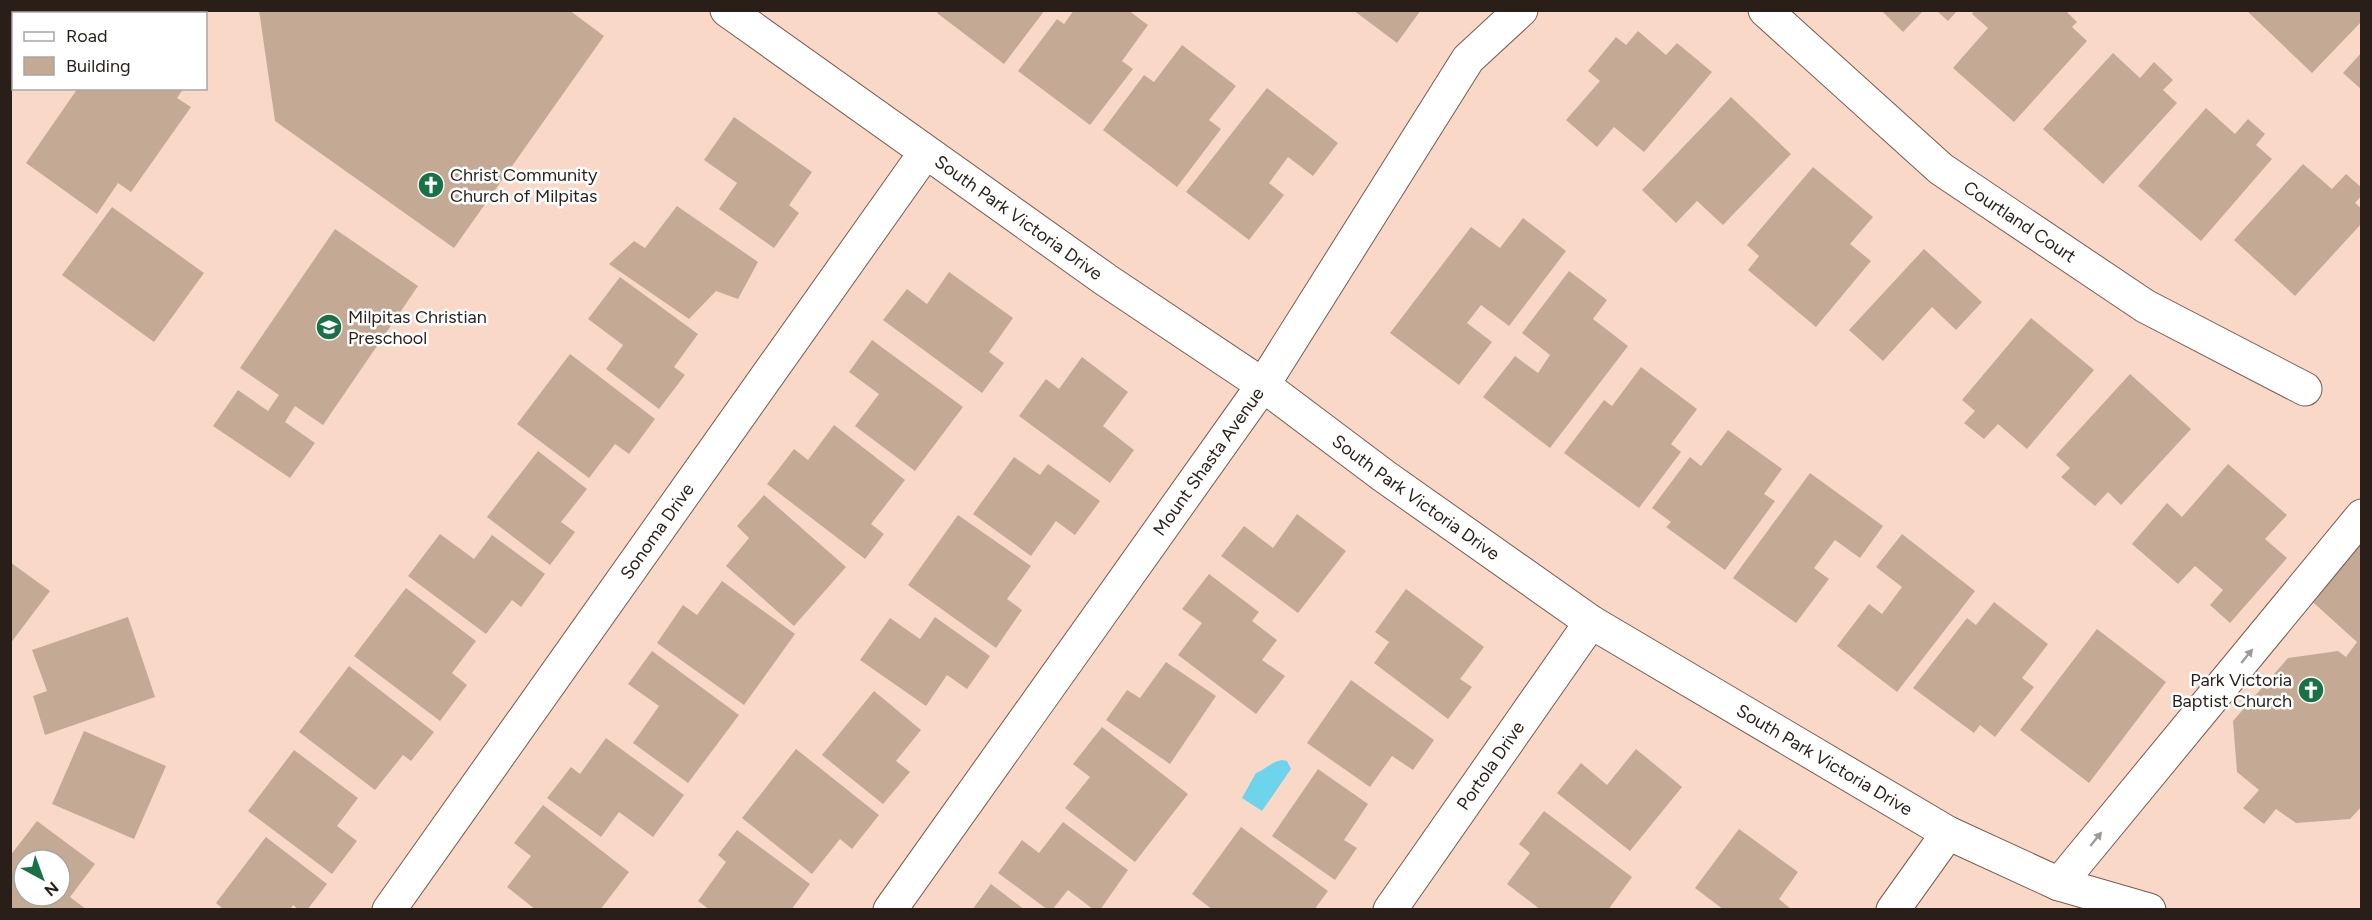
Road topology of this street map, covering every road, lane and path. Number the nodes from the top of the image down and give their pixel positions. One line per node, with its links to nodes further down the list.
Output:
1 (1521, 10): 5 (street, Mount Shasta Avenue)
2 (1765, 10): 6 (street, Courtland Court)
3 (727, 11): 4 (street, South Park Victoria Drive)
4 (925, 153): 5 (street, South Park Victoria Drive); 11 (street, Sonoma Drive)
5 (1263, 385): 8 (street, South Park Victoria Drive); 12 (street, Mount Shasta Avenue)
6 (2305, 389)
7 (2361, 516): 10 (street, one-way to 7)
8 (1591, 622): 9 (street, South Park Victoria Drive); 13 (street, Portola Drive)
9 (1948, 833): 10 (street, South Park Victoria Drive); 14 (street)
10 (2059, 884): 15 (street, South Park Victoria Drive)
11 (389, 909)
12 (890, 909)
13 (1390, 909)
14 (1893, 909)
15 (2149, 909)

